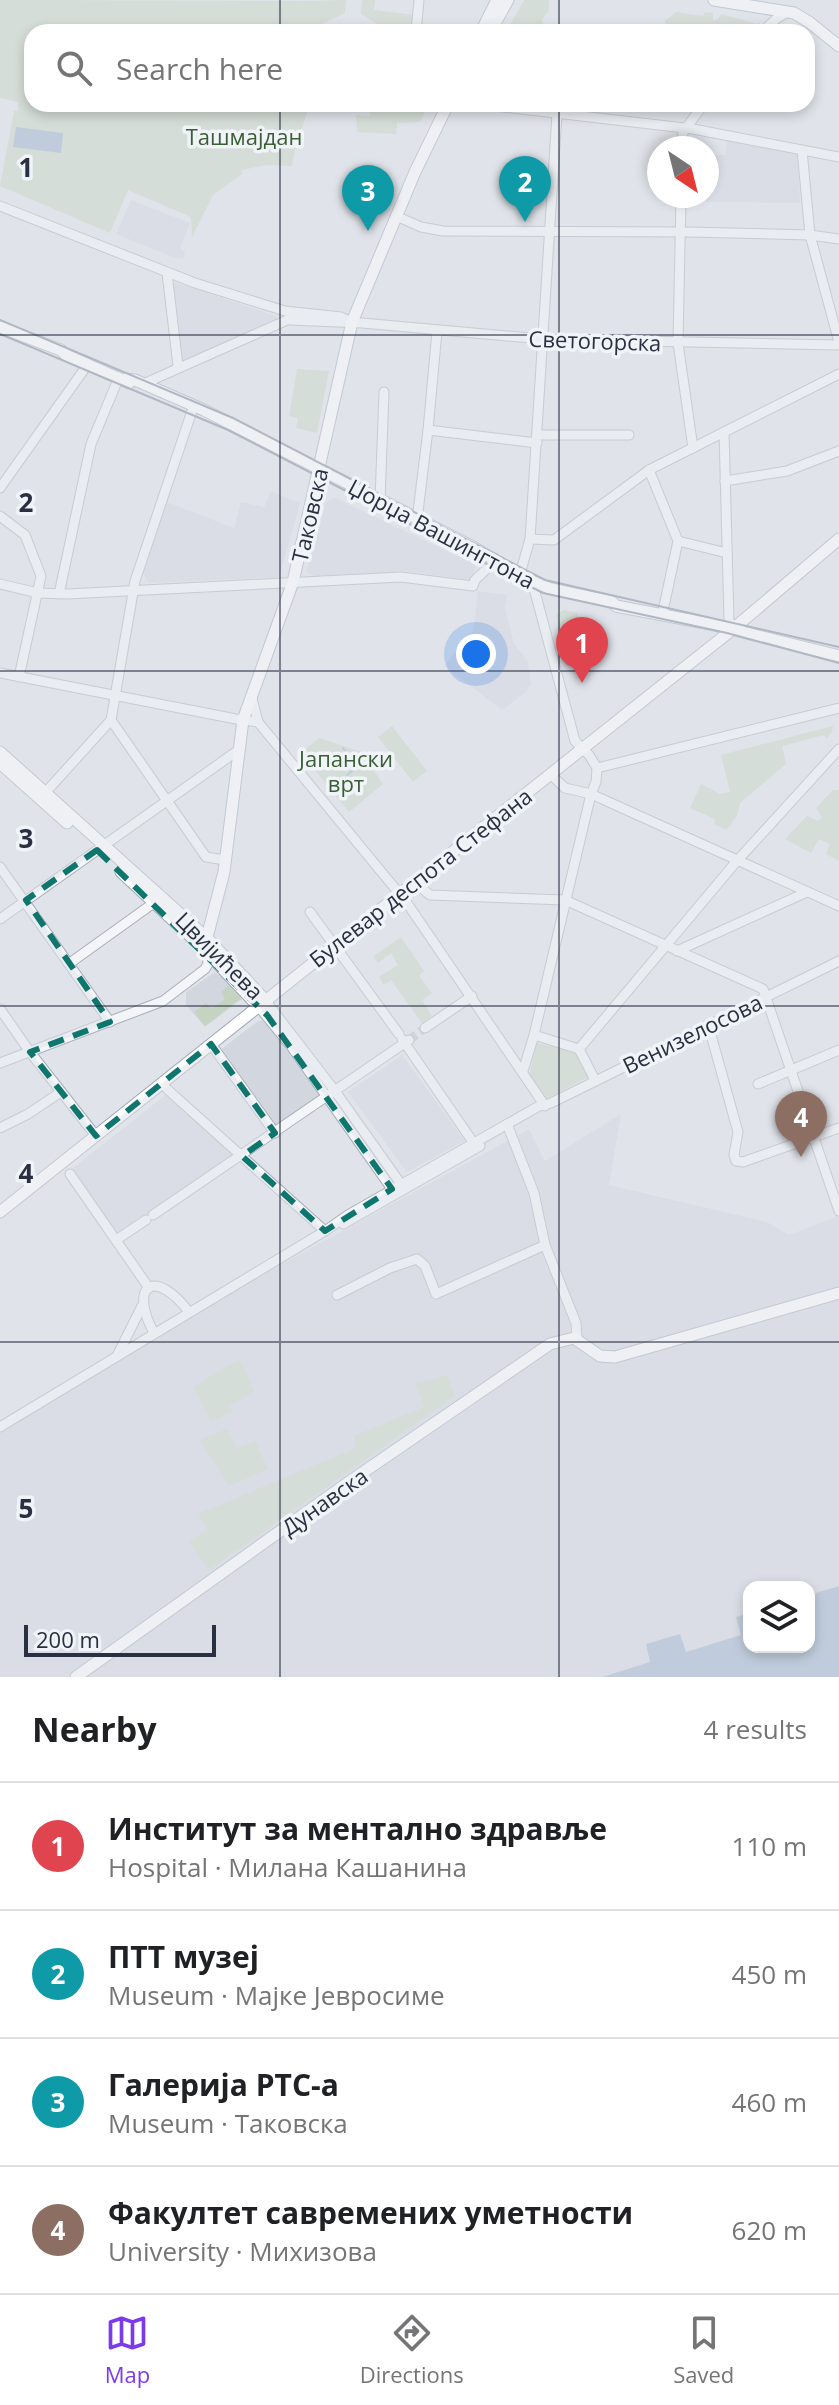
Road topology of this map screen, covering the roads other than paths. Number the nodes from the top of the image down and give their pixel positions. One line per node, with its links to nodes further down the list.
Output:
1 (419, 0): 6 (street)
2 (714, 0): 5 (main road)
3 (759, 0): 5 (main road)
4 (505, 2): 7 (main road); 8 (main road)
5 (785, 11): 9 (street); 10 (main road)
6 (417, 24)
7 (487, 24)
8 (494, 24)
9 (771, 24)
10 (812, 24)
11 (815, 27): 12 (main road)
12 (839, 46)
13 (444, 112): 23 (main road, Таковска)
14 (541, 112): 16 (street)
15 (698, 112): 17 (street)
16 (557, 114): 17 (street); 25 (street)
17 (685, 128): 18 (street); 19 (street)
18 (682, 136)
19 (802, 150): 20 (street); 26 (street)
20 (839, 157)
21 (0, 206): 28 (street)
22 (681, 208): 24 (street)
23 (396, 216): 25 (street); 32 (main road, Таковска)
24 (680, 232): 25 (street); 26 (street); 36 (street)
25 (549, 233): 35 (street)
26 (810, 235): 27 (street); 37 (street)
27 (839, 239)
28 (167, 273): 29 (street); 40 (street)
29 (275, 309): 30 (street); 31 (street)
30 (303, 315): 31 (street); 32 (street)
31 (287, 321): 32 (street); 38 (street)
32 (352, 322): 34 (street, Светогорска); 52 (main road, Таковска)
33 (0, 327): 39 (main road)
34 (437, 331): 35 (street, Светогорска); 46 (street)
35 (542, 339): 36 (street, Светогорска); 49 (street)
36 (678, 343): 37 (street, Светогорска); 50 (street)
37 (839, 343)
38 (199, 359): 40 (street); 42 (street)
39 (88, 364): 42 (main road); 55 (street)
40 (178, 366): 42 (street)
41 (839, 374): 47 (street)
42 (131, 380): 44 (main road); 45 (main road); 70 (street)
43 (384, 392): 56 (street)
44 (192, 411): 45 (main road); 68 (street)
45 (210, 416): 52 (main road, Џорџа Вашингтона)
46 (428, 430): 49 (street); 58 (street)
47 (724, 432): 50 (street); 54 (street)
48 (629, 435): 49 (street)
49 (538, 439): 59 (street)
50 (693, 448): 53 (street)
51 (839, 451): 54 (street)
52 (320, 469): 56 (main road, Џорџа Вашингтона); 66 (main road, Таковска)
53 (649, 470): 59 (street); 61 (street)
54 (725, 481): 62 (street)
55 (0, 488)
56 (380, 500): 58 (main road, Џорџа Вашингтона)
57 (0, 516): 69 (street)
58 (417, 520): 63 (main road, Џорџа Вашингтона)
59 (530, 539): 64 (street)
60 (839, 539): 72 (main road, Булевар деспота Стефана)
61 (678, 541): 62 (street); 71 (street)
62 (727, 553): 72 (street)
63 (496, 560): 64 (main road, Џорџа Вашингтона); 66 (street)
64 (520, 574): 65 (main road, Џорџа Вашингтона)
65 (532, 581): 71 (main road, Џорџа Вашингтона); 82 (street)
66 (293, 582): 68 (street); 77 (main road, Таковска)
67 (0, 584): 69 (street)
68 (134, 590): 70 (street); 76 (street)
69 (38, 593): 70 (street); 75 (street)
70 (59, 594)
71 (665, 612): 72 (main road, Џорџа Вашингтона)
72 (733, 629): 73 (main road, Џорџа Вашингтона); 82 (main road, Булевар деспота Стефана)
73 (839, 656)
74 (0, 673): 75 (street)
75 (19, 677): 76 (street)
76 (116, 695): 79 (street); 80 (street)
77 (252, 695): 80 (main road, Таковска); 81 (street)
78 (839, 708): 87 (street)
79 (111, 720): 89 (street); 91 (street)
80 (243, 720): 81 (street); 83 (main road, Таковска)
81 (258, 722): 98 (street)
82 (582, 748): 87 (street); 88 (main road, Булевар деспота Стефана)
83 (240, 749): 91 (street); 93 (main road, Таковска)
84 (839, 749): 94 (street)
85 (0, 752): 89 (main road, Цвијићева)
86 (0, 763): 92 (main road, Цвијићева)
87 (597, 768): 90 (street)
88 (550, 774): 90 (street); 96 (main road, Булевар деспота Стефана)
89 (45, 793): 92 (main road, Цвијићева)
90 (591, 794): 94 (street); 100 (street)
91 (167, 800): 92 (street); 93 (street)
92 (100, 848): 99 (street); 101 (main road, Цвијићева); 106 (main road, Цвијићева)
93 (225, 860): 106 (main road, Таковска)
94 (736, 862): 97 (street); 108 (street)
95 (0, 867): 99 (street)
96 (423, 875): 98 (main road, Булевар деспота Стефана); 100 (street)
97 (807, 892): 102 (street); 108 (street)
98 (399, 894): 107 (main road, Булевар деспота Стефана); 112 (street)
99 (26, 900): 104 (street); 111 (street)
100 (565, 900): 108 (street); 119 (street)
101 (155, 902): 105 (main road, Цвијићева); 111 (street)
102 (839, 906)
103 (310, 912): 107 (street)
104 (0, 919)
105 (191, 937): 106 (main road); 109 (main road, Цвијићева)
106 (207, 938): 109 (main road, Таковска); 114 (main road, Цвијићева)
107 (335, 945): 114 (main road, Булевар деспота Стефана); 120 (street)
108 (672, 948): 113 (street); 122 (street)
109 (207, 952): 114 (main road, Цвијићева); 116 (street)
110 (839, 961): 113 (street, Венизелосова)
111 (70, 963): 116 (street)
112 (472, 996): 118 (street); 126 (street)
113 (766, 996): 117 (street, Венизелосова); 127 (street)
114 (262, 1003): 121 (main road, Булевар деспота Стефана); 132 (street, Цвијићева)
115 (0, 1009): 124 (street)
116 (110, 1022): 124 (street)
117 (708, 1024): 128 (street, Венизелосова); 139 (street)
118 (425, 1028)
119 (534, 1035): 122 (street); 126 (street)
120 (404, 1039): 132 (street); 140 (street)
121 (211, 1044): 137 (street); 138 (main road, Булевар деспота Стефана)
122 (579, 1049): 128 (street)
123 (839, 1050): 127 (street)
124 (30, 1052): 125 (street); 131 (street)
125 (0, 1063)
126 (523, 1071): 133 (street)
127 (791, 1071): 129 (street); 139 (street)
128 (595, 1080): 133 (street, Венизелосова)
129 (758, 1084)
130 (167, 1089): 141 (street)
131 (61, 1092): 135 (street); 138 (street)
132 (331, 1093): 137 (street); 143 (street, Цвијићева)
133 (545, 1106): 134 (street, Венизелосова)
134 (508, 1126): 140 (street, Венизелосова); 148 (street)
135 (0, 1128)
136 (839, 1128): 139 (street)
137 (275, 1133): 141 (street)
138 (96, 1136): 145 (main road, Булевар деспота Стефана)
139 (813, 1137): 144 (street)
140 (475, 1145): 143 (street, Венизелосова)
141 (240, 1157): 146 (street); 147 (street)
142 (70, 1174): 147 (street)
143 (399, 1190): 146 (street, Венизелосова)
144 (837, 1210)
145 (0, 1212)
146 (325, 1231): 153 (street, Венизелосова)
147 (116, 1240): 149 (street)
148 (545, 1245): 151 (street); 155 (street)
149 (149, 1288): 152 (street); 153 (street)
150 (839, 1293): 155 (main road)
151 (337, 1295)
152 (142, 1306): 154 (street); 156 (street)
153 (189, 1312): 154 (street, Венизелосова)
154 (154, 1333): 156 (street, Венизелосова)
155 (577, 1339): 158 (main road, Дунавска)
156 (117, 1356): 157 (street, Венизелосова)
157 (0, 1427)
158 (76, 1677)

